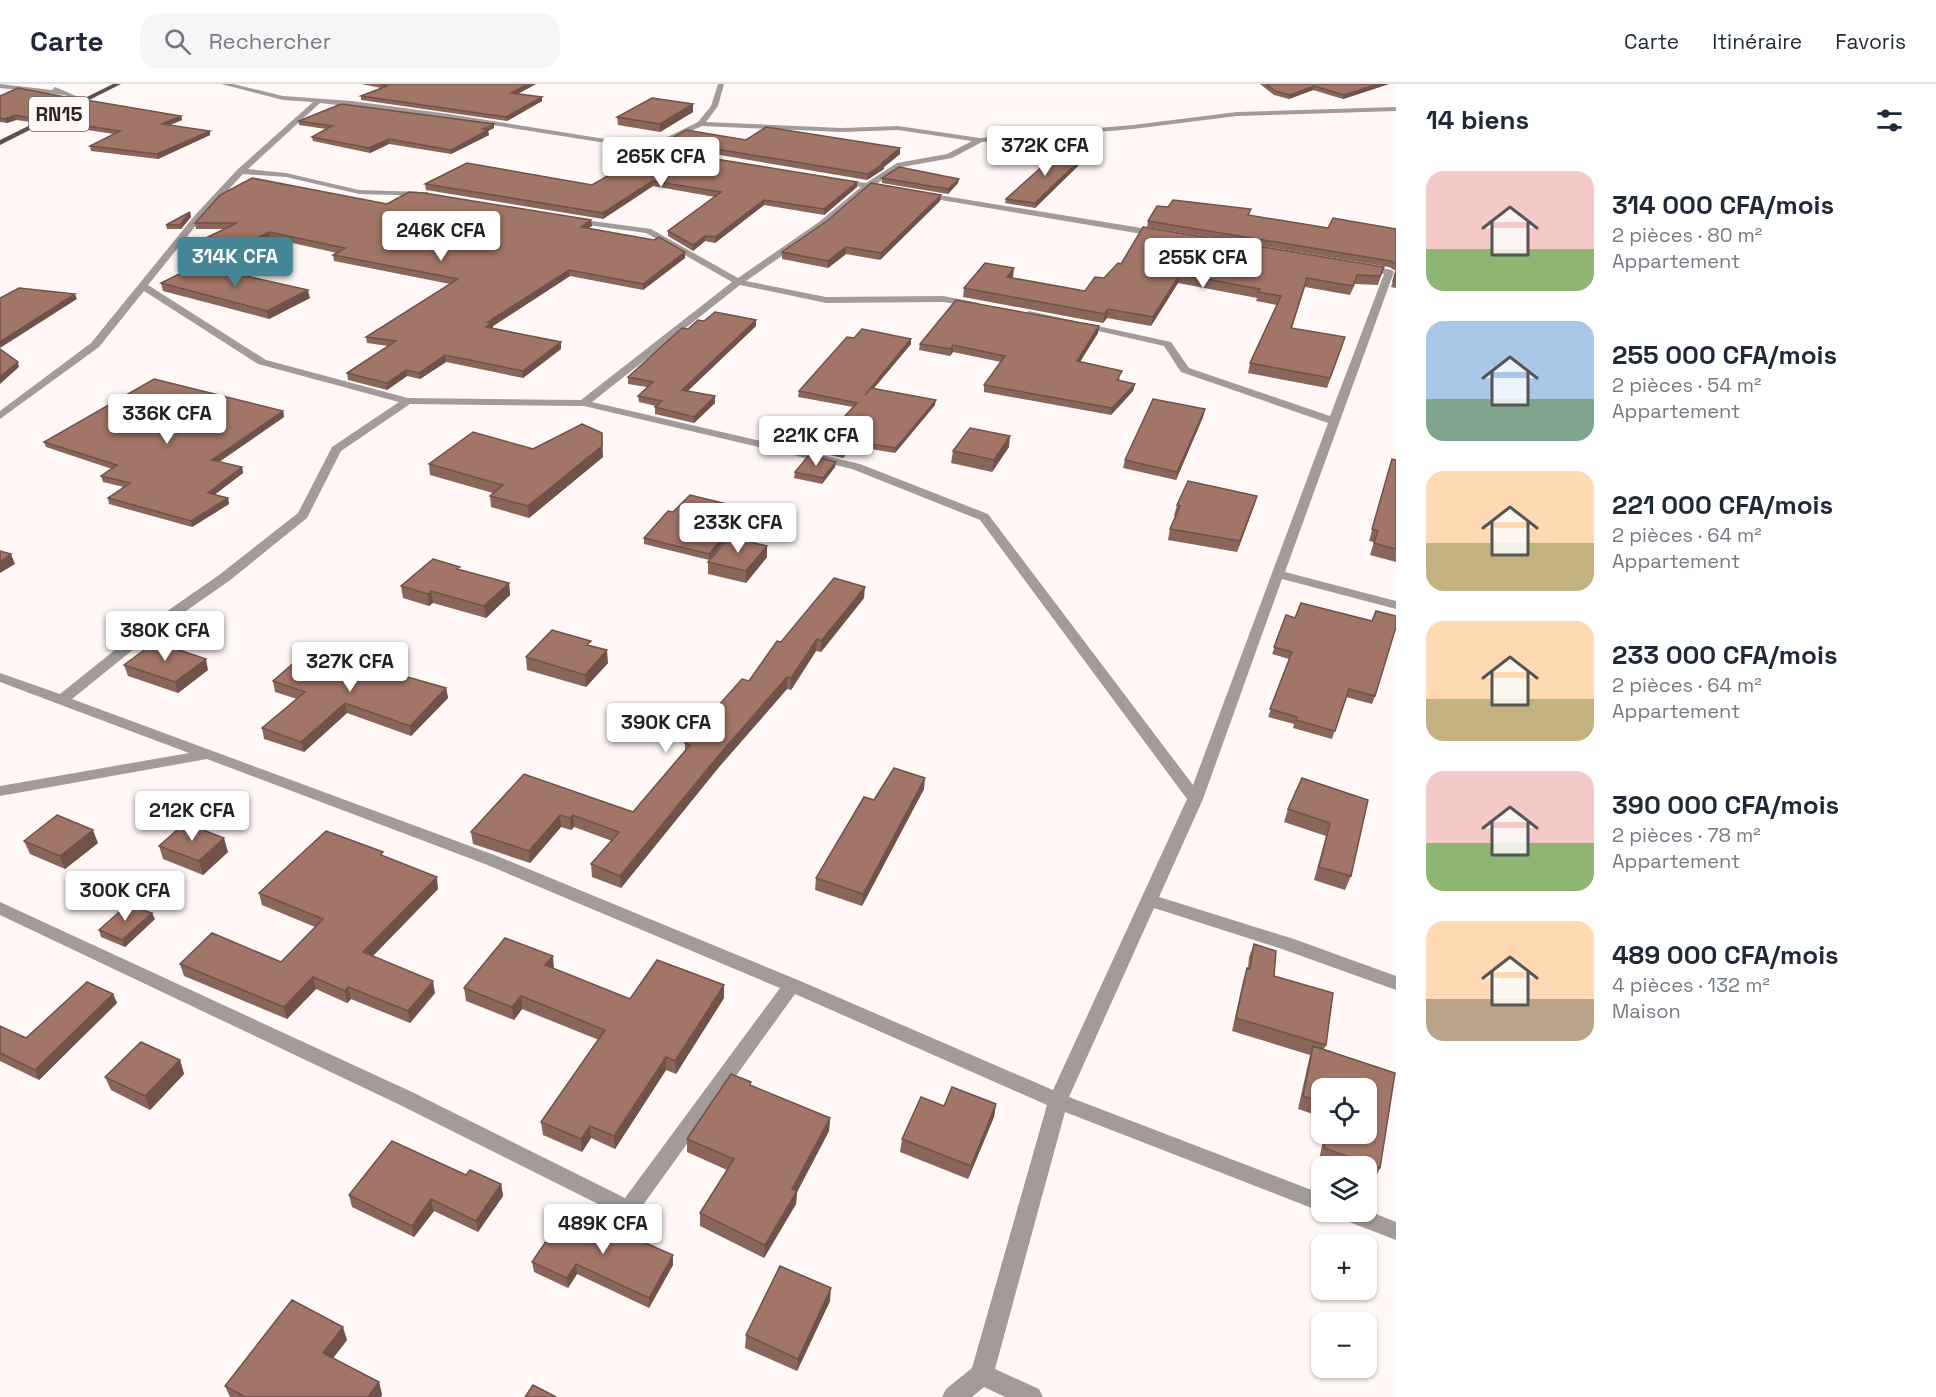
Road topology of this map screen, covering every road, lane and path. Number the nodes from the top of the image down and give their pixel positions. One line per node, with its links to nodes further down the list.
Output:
1 (45, 84): 6 (street)
2 (118, 84): 7 (main road, RN15)
3 (224, 84): 8 (street)
4 (721, 84): 10 (street)
5 (0, 86): 6 (street)
6 (63, 93): 7 (street)
7 (85, 101): 12 (main road, RN15)
8 (317, 102): 13 (street); 15 (street)
9 (1396, 109): 11 (street)
10 (701, 124): 11 (street); 13 (street)
11 (980, 140): 17 (street)
12 (0, 142)
13 (650, 148): 14 (street)
14 (673, 152)
15 (241, 171): 18 (street); 24 (street)
16 (822, 178): 17 (street)
17 (867, 186): 20 (street); 23 (street)
18 (436, 196)
19 (561, 218): 23 (street)
20 (1169, 236)
21 (1354, 266): 22 (street)
22 (1393, 273): 30 (street)
23 (738, 282): 25 (street); 28 (street)
24 (144, 288): 27 (street); 29 (street)
25 (990, 307)
26 (1013, 311): 30 (street)
27 (408, 401): 28 (street); 34 (street)
28 (584, 403): 37 (street)
29 (0, 416)
30 (1334, 422): 31 (street)
31 (1278, 574): 32 (street); 37 (street)
32 (1396, 605)
33 (0, 677): 34 (street)
34 (60, 701): 35 (street)
35 (205, 755): 36 (street); 41 (street)
36 (0, 791)
37 (1195, 798): 38 (street)
38 (1149, 900): 40 (street); 42 (street)
39 (0, 908): 41 (street)
40 (1396, 983)
41 (792, 985): 42 (street)
42 (1058, 1101): 43 (street); 46 (street)
43 (1311, 1199)
44 (1372, 1222): 45 (street)
45 (1396, 1231)
46 (982, 1375): 47 (street); 48 (street)
47 (954, 1397)
48 (1031, 1397)

